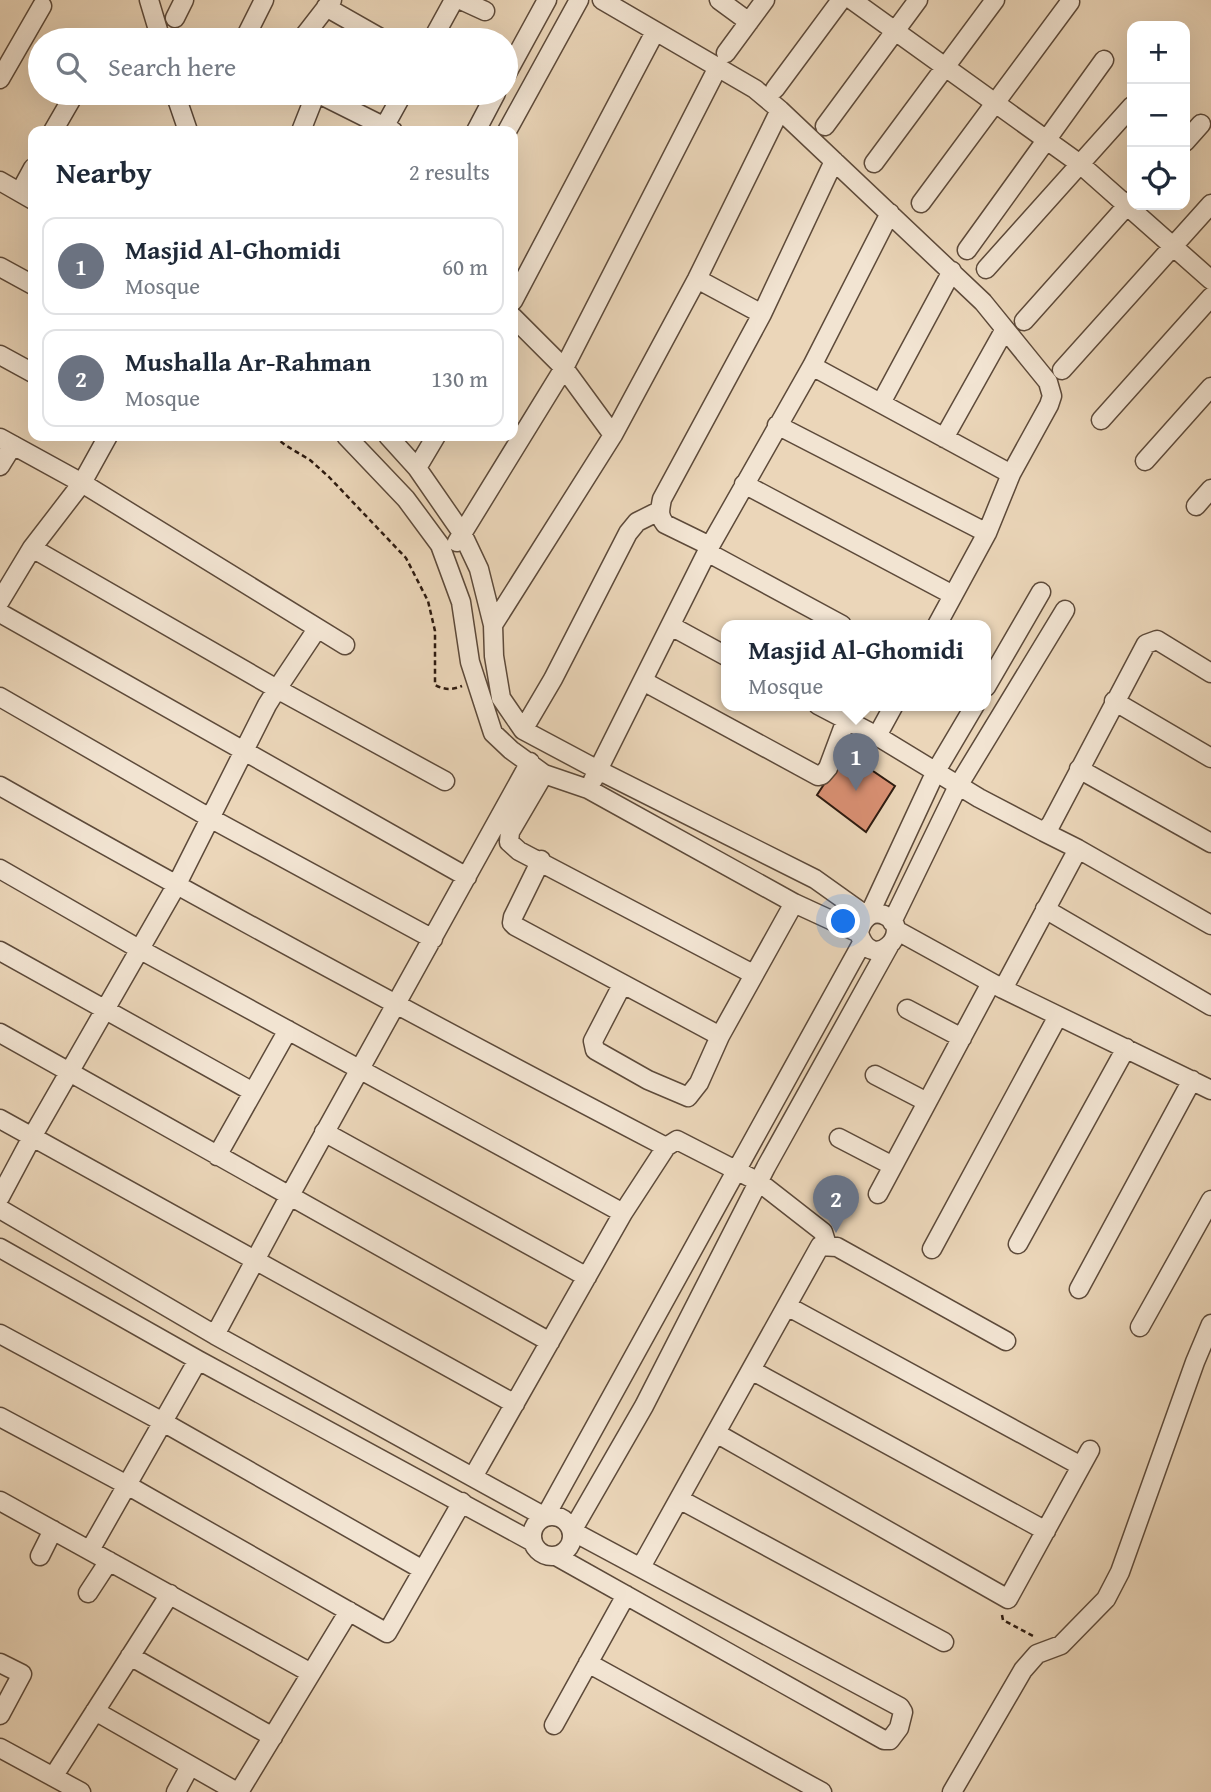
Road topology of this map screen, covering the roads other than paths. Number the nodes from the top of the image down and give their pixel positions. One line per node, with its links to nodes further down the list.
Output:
1 (149, 0): 22 (street)
2 (184, 0): 19 (street)
3 (264, 0): 23 (street)
4 (454, 0): 26 (street)
5 (461, 0): 18 (street)
6 (547, 0): 30 (street)
7 (579, 0): 52 (street)
8 (602, 0): 29 (street)
9 (719, 0): 20 (street)
10 (765, 0): 20 (street)
11 (841, 0): 35 (street)
12 (852, 0): 28 (street)
13 (918, 0): 28 (street)
14 (995, 0): 33 (street)
15 (1070, 2): 36 (street)
16 (329, 4): 24 (street); 25 (street)
17 (42, 5): 21 (street)
18 (485, 10)
19 (175, 18)
20 (749, 22): 31 (street)
21 (29, 28)
22 (157, 28)
23 (250, 28)
24 (310, 28)
25 (366, 28)
26 (439, 28)
27 (28, 30): 34 (street)
28 (895, 31): 33 (street); 53 (street)
29 (655, 32): 31 (street); 75 (street)
30 (518, 53)
31 (722, 60): 43 (street); 83 (street)
32 (1104, 60): 55 (street)
33 (945, 67): 36 (street); 57 (street)
34 (0, 79)
35 (775, 89)
36 (995, 103): 55 (street); 62 (street)
37 (68, 105): 46 (street)
38 (179, 105): 47 (street)
39 (312, 105): 48 (street)
40 (339, 105): 49 (street)
41 (397, 105): 50 (street)
42 (489, 105): 51 (street)
43 (780, 110): 56 (street); 72 (street)
44 (1127, 112): 58 (street)
45 (1200, 124): 54 (street)
46 (57, 126)
47 (186, 126)
48 (303, 126)
49 (379, 126)
50 (388, 126)
51 (478, 126)
52 (510, 126)
53 (825, 126)
54 (1190, 136)
55 (1046, 140): 58 (street); 68 (street)
56 (834, 162): 66 (street); 77 (street)
57 (874, 163)
58 (1080, 164): 61 (street); 70 (street)
59 (0, 181): 60 (street)
60 (27, 196)
61 (1127, 201)
62 (921, 203)
63 (1211, 204): 67 (street)
64 (1127, 206): 78 (street)
65 (1137, 210): 67 (street)
66 (890, 213): 71 (street); 82 (street)
67 (1173, 246): 73 (street); 85 (street)
68 (967, 250)
69 (0, 267): 74 (street)
70 (986, 270)
71 (952, 271): 80 (street); 87 (street)
72 (697, 279): 77 (street); 90 (street)
73 (1211, 280)
74 (28, 282)
75 (518, 292)
76 (1211, 297): 88 (street)
77 (762, 314): 105 (street)
78 (1024, 321)
79 (518, 322): 83 (street)
80 (1005, 329): 91 (street); 100 (street)
81 (0, 355): 84 (street)
82 (812, 366): 87 (street); 89 (street)
83 (564, 368): 90 (street); 106 (street)
84 (28, 370)
85 (1062, 370)
86 (1211, 387): 97 (street)
87 (881, 403): 91 (street)
88 (1101, 420)
89 (777, 425): 102 (street); 107 (street)
90 (613, 435): 118 (street)
91 (944, 438): 100 (street)
92 (6, 441): 98 (street); 101 (street)
93 (105, 441): 101 (street)
94 (351, 441): 110 (street)
95 (393, 441): 99 (street)
96 (433, 441): 99 (street)
97 (1145, 461)
98 (0, 466)
99 (417, 468): 106 (street)
100 (1011, 474): 107 (street)
101 (82, 483): 108 (street); 120 (street)
102 (744, 484): 109 (street); 112 (street)
103 (1211, 489): 104 (street)
104 (1196, 506)
105 (659, 511): 109 (street); 133 (street)
106 (463, 533): 110 (street); 118 (street)
107 (987, 533): 112 (street)
108 (32, 548): 113 (street); 126 (street)
109 (709, 549): 116 (street); 119 (street)
110 (446, 558): 137 (street)
111 (1041, 592): 124 (street)
112 (953, 594): 117 (street)
113 (0, 601)
114 (1065, 610): 143 (street)
115 (0, 613): 135 (street)
116 (833, 620)
117 (940, 620)
118 (493, 625): 133 (street)
119 (671, 626): 122 (street); 125 (street)
120 (317, 629): 121 (street); 126 (street)
121 (345, 645)
122 (721, 653)
123 (1211, 673): 128 (street)
124 (991, 677)
125 (643, 681): 132 (street); 139 (street)
126 (277, 689): 135 (street); 141 (street)
127 (0, 698): 145 (street)
128 (1114, 701): 136 (street); 138 (street)
129 (829, 711): 132 (street)
130 (891, 711): 134 (street)
131 (971, 711): 140 (street)
132 (846, 720): 134 (street)
133 (523, 730): 139 (street)
134 (877, 736): 140 (street)
135 (244, 752): 145 (street); 153 (street)
136 (1211, 758)
137 (537, 768): 144 (street); 151 (street); 153 (street)
138 (1079, 769): 147 (street); 149 (street)
139 (598, 770): 144 (street); 157 (street)
140 (936, 771): 143 (street); 146 (street)
141 (446, 781)
142 (0, 786): 154 (street)
143 (958, 786): 147 (street); 148 (street)
144 (588, 789): 155 (street)
145 (210, 818): 154 (street); 161 (street)
146 (912, 823): 148 (street); 157 (street)
147 (1044, 832): 150 (street)
148 (935, 835): 159 (street)
149 (1211, 843)
150 (1078, 849): 156 (street); 158 (street)
151 (541, 860): 164 (street); 165 (street)
152 (0, 869): 162 (street)
153 (467, 877): 161 (street)
154 (176, 886): 162 (street); 167 (street)
155 (794, 903): 160 (street); 164 (street)
156 (1045, 909): 166 (street); 168 (street)
157 (868, 916): 159 (street); 160 (street)
158 (1211, 925)
159 (892, 933): 160 (street); 166 (street); 192 (street)
160 (860, 938): 190 (street)
161 (433, 939): 167 (street)
162 (139, 949): 169 (street); 172 (street)
163 (0, 951): 169 (street)
164 (753, 974): 174 (street)
165 (622, 985): 174 (street); 174 (street)
166 (997, 986): 171 (street); 175 (street)
167 (395, 1005): 177 (street); 188 (street)
168 (1211, 1006)
169 (105, 1009): 178 (street); 182 (street)
170 (907, 1009): 175 (street)
171 (1058, 1016): 176 (street); 202 (street)
172 (288, 1030): 177 (street); 182 (street)
173 (0, 1033): 178 (street)
174 (720, 1036)
175 (961, 1038): 183 (street)
176 (1126, 1048): 180 (street); 199 (street)
177 (360, 1069): 185 (street); 198 (street)
178 (71, 1073): 186 (street); 189 (street)
179 (875, 1075): 183 (street)
180 (1192, 1080): 181 (street); 205 (street)
181 (1211, 1090)
182 (253, 1092): 189 (street)
183 (927, 1102): 191 (street)
184 (0, 1119): 186 (street)
185 (324, 1132): 195 (street); 204 (street)
186 (32, 1137): 194 (street); 203 (street)
187 (839, 1138): 191 (street)
188 (666, 1147): 190 (street); 198 (street)
189 (217, 1156): 195 (street)
190 (740, 1163): 192 (street); 215 (street)
191 (893, 1166): 193 (street)
192 (762, 1174): 200 (street); 217 (street)
193 (878, 1194)
194 (0, 1197)
195 (289, 1197): 203 (street); 212 (street)
196 (1210, 1203): 208 (street)
197 (0, 1209): 210 (street)
198 (623, 1213): 204 (street)
199 (1018, 1244)
200 (827, 1245): 206 (street); 211 (street)
201 (0, 1248): 213 (street)
202 (932, 1249)
203 (254, 1260): 210 (street); 216 (street)
204 (587, 1277): 212 (street)
205 (1079, 1289)
206 (786, 1306): 214 (street); 231 (street)
207 (1211, 1324): 259 (street)
208 (1140, 1326)
209 (0, 1334): 219 (street)
210 (215, 1335): 221 (street)
211 (1006, 1341)
212 (550, 1342): 216 (street)
213 (198, 1360): 219 (street); 224 (street)
214 (751, 1370): 220 (street); 231 (street)
215 (616, 1390): 217 (street); 228 (street)
216 (515, 1405): 222 (street)
217 (644, 1406): 230 (street)
218 (0, 1417): 223 (street)
219 (163, 1422): 223 (street); 238 (street)
220 (716, 1433): 225 (street); 231 (street)
221 (450, 1464): 222 (street); 224 (street)
222 (473, 1477): 228 (street)
223 (127, 1485): 233 (street); 242 (street)
224 (436, 1488): 227 (street)
225 (678, 1499): 237 (street); 243 (street)
226 (0, 1501): 229 (street)
227 (462, 1502): 232 (street); 238 (street)
228 (545, 1517): 230 (street); 232 (street)
229 (53, 1530): 233 (street); 234 (street)
230 (572, 1531): 235 (street); 237 (street)
231 (1046, 1531)
232 (533, 1542): 235 (street)
233 (90, 1550): 236 (street)
234 (40, 1556)
235 (556, 1556): 241 (street)
236 (109, 1560): 239 (street); 240 (street)
237 (641, 1567): 241 (street)
238 (423, 1570): 242 (street)
239 (88, 1593)
240 (170, 1594): 244 (street); 247 (street)
241 (626, 1595): 246 (street)
242 (349, 1611): 247 (street)
243 (944, 1643)
244 (130, 1656): 248 (street); 251 (street)
245 (0, 1662): 249 (street)
246 (589, 1663): 250 (street); 258 (street)
247 (312, 1673): 251 (street)
248 (95, 1712): 253 (street); 254 (street)
249 (0, 1715)
250 (554, 1725)
251 (272, 1737): 257 (street)
252 (0, 1748): 254 (street)
253 (190, 1766): 256 (street); 257 (street)
254 (53, 1777): 255 (street)
255 (81, 1792)
256 (176, 1792)
257 (238, 1792)
258 (822, 1792)
259 (953, 1792)

